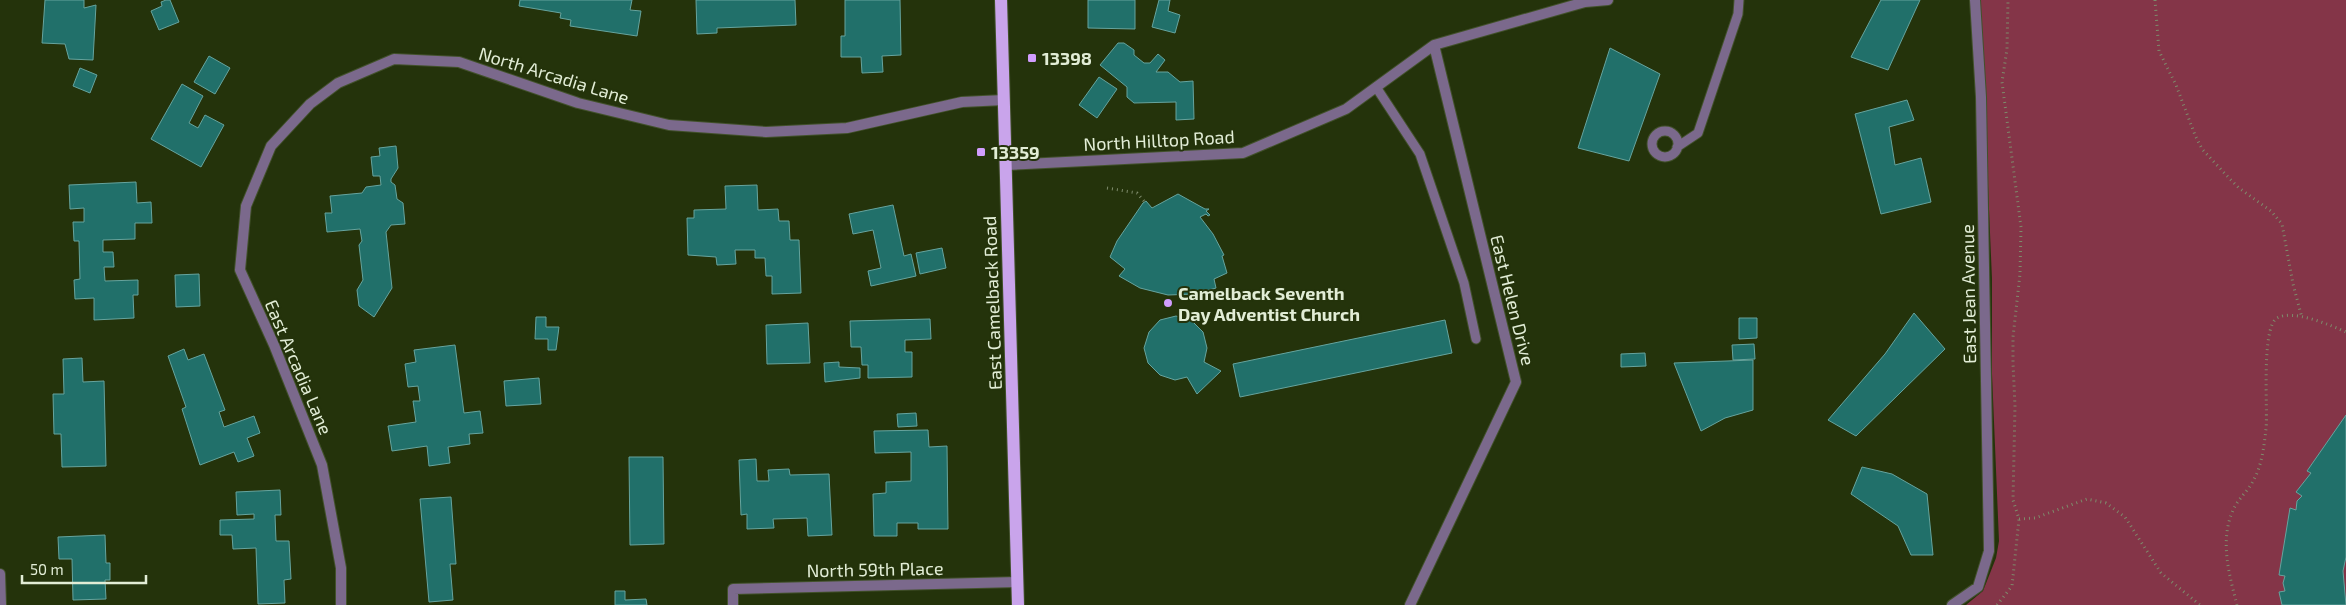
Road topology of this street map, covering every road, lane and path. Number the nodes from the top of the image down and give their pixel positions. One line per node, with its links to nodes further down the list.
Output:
1 (1001, 0): 9 (main road, East Camelback Road)
2 (1608, 0): 7 (street, North Hilltop Road)
3 (1739, 0): 11 (lane)
4 (1975, 0): 26 (street, East Jean Avenue)
5 (2008, 0): 18 (path)
6 (2155, 0): 15 (path)
7 (1434, 44): 8 (street, North Hilltop Road); 25 (street, East Helen Drive)
8 (1376, 87): 12 (street, North Hilltop Road); 17 (lane)
9 (1004, 100): 10 (street, North Arcadia Lane); 12 (main road, East Camelback Road)
10 (271, 146): 22 (street, East Arcadia Lane)
11 (1677, 147)
12 (1006, 165): 20 (main road, East Camelback Road)
13 (1107, 188): 14 (path)
14 (1144, 202)
15 (2302, 318): 16 (path); 29 (path)
16 (2346, 332)
17 (1476, 339)
18 (2019, 519): 27 (path); 28 (path)
19 (0, 574): 21 (street)
20 (1018, 582): 23 (street, North 59th Place); 24 (main road, East Camelback Road)
21 (1, 605)
22 (341, 605)
23 (734, 605)
24 (1018, 605)
25 (1410, 605)
26 (1952, 605)
27 (1997, 605)
28 (2200, 605)
29 (2237, 605)

